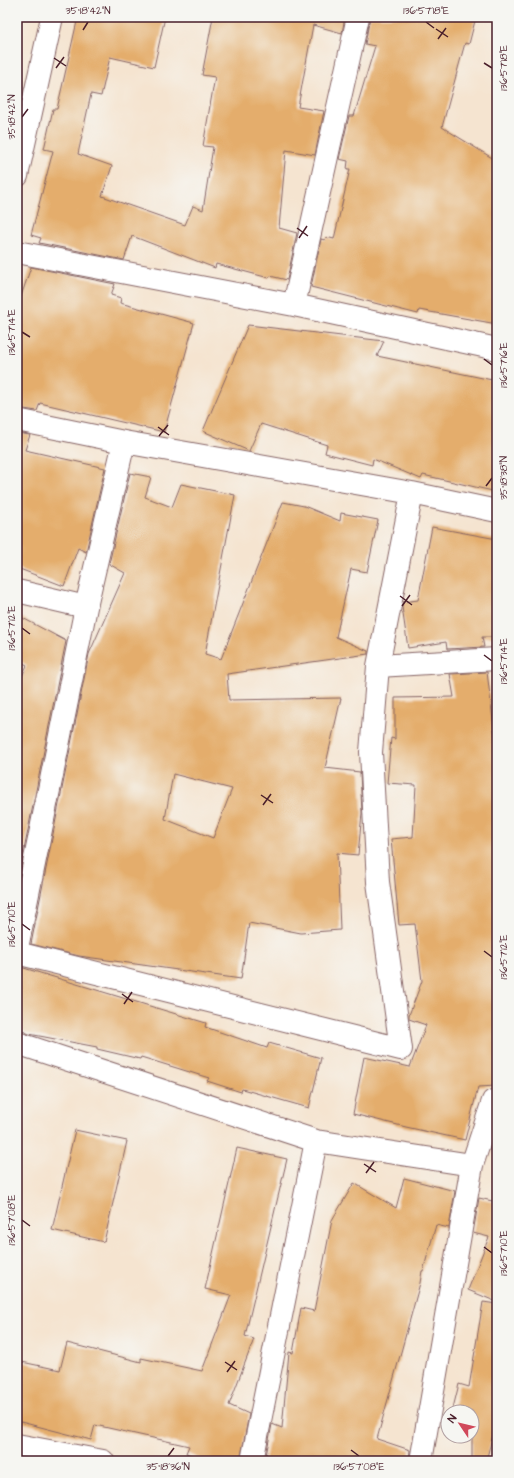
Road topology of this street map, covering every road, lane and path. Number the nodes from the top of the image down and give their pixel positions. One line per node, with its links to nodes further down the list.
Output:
1 (52, 17): 3 (street)
2 (358, 17): 5 (street)
3 (17, 176)
4 (17, 252): 5 (street)
5 (294, 305): 6 (street)
6 (497, 349)
7 (17, 420): 8 (street)
8 (124, 442): 9 (street); 12 (street)
9 (412, 493): 10 (street); 14 (street)
10 (497, 511)
11 (17, 591): 12 (street)
12 (86, 607): 15 (street)
13 (497, 659): 14 (street)
14 (378, 666): 16 (street)
15 (17, 948)
16 (17, 952)
17 (17, 1043): 19 (street)
18 (497, 1102): 20 (street)
19 (316, 1141): 20 (street); 24 (street)
20 (472, 1165): 22 (street)
21 (17, 1445): 23 (street)
22 (427, 1460)
23 (103, 1461)
24 (252, 1461)

